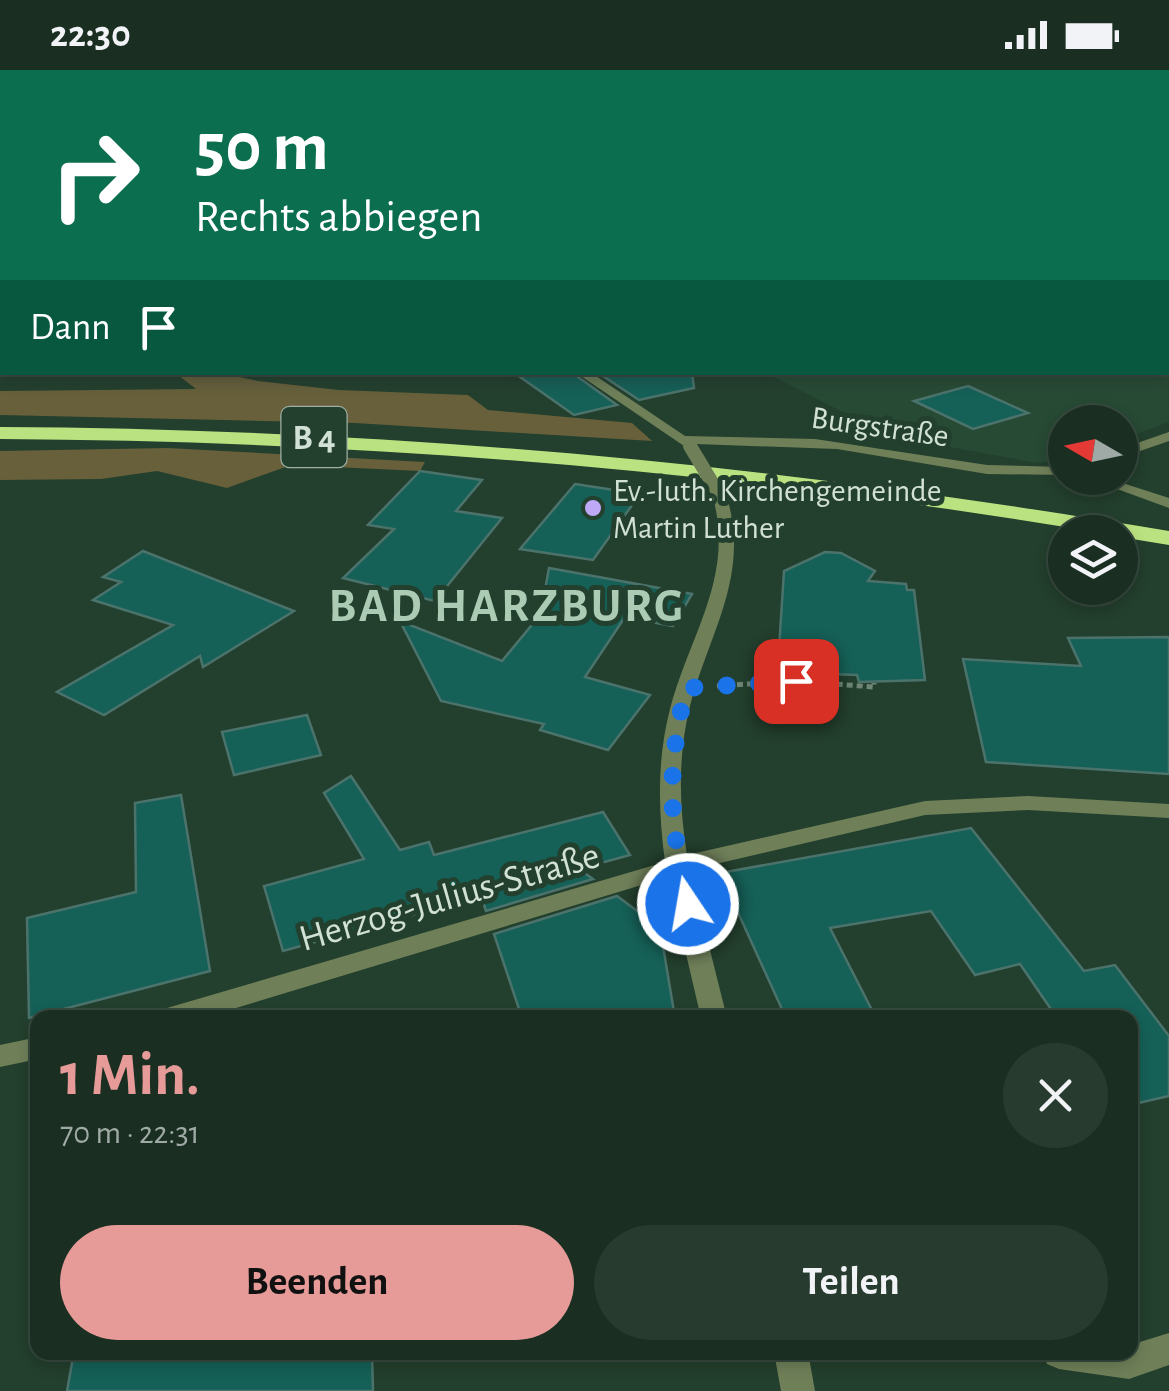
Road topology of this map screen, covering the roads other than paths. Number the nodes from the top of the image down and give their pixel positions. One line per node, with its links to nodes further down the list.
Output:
1 (586, 375): 4 (street)
2 (0, 433): 9 (highway, B 4)
3 (1169, 436): 5 (street)
4 (689, 443): 6 (street, Burgstraße); 11 (street, bridge)
5 (1138, 447)
6 (1048, 470)
7 (1138, 493): 8 (street)
8 (1169, 503)
9 (1169, 538)
10 (1169, 811): 11 (street, Herzog-Julius-Straße)
11 (680, 866): 12 (street, Herzog-Julius-Straße); 13 (street)
12 (194, 1010)
13 (712, 1010)
14 (30, 1050): 15 (street)
15 (0, 1056)
16 (1169, 1349): 17 (street)
17 (1138, 1359)
18 (798, 1360): 19 (street)
19 (798, 1391)

